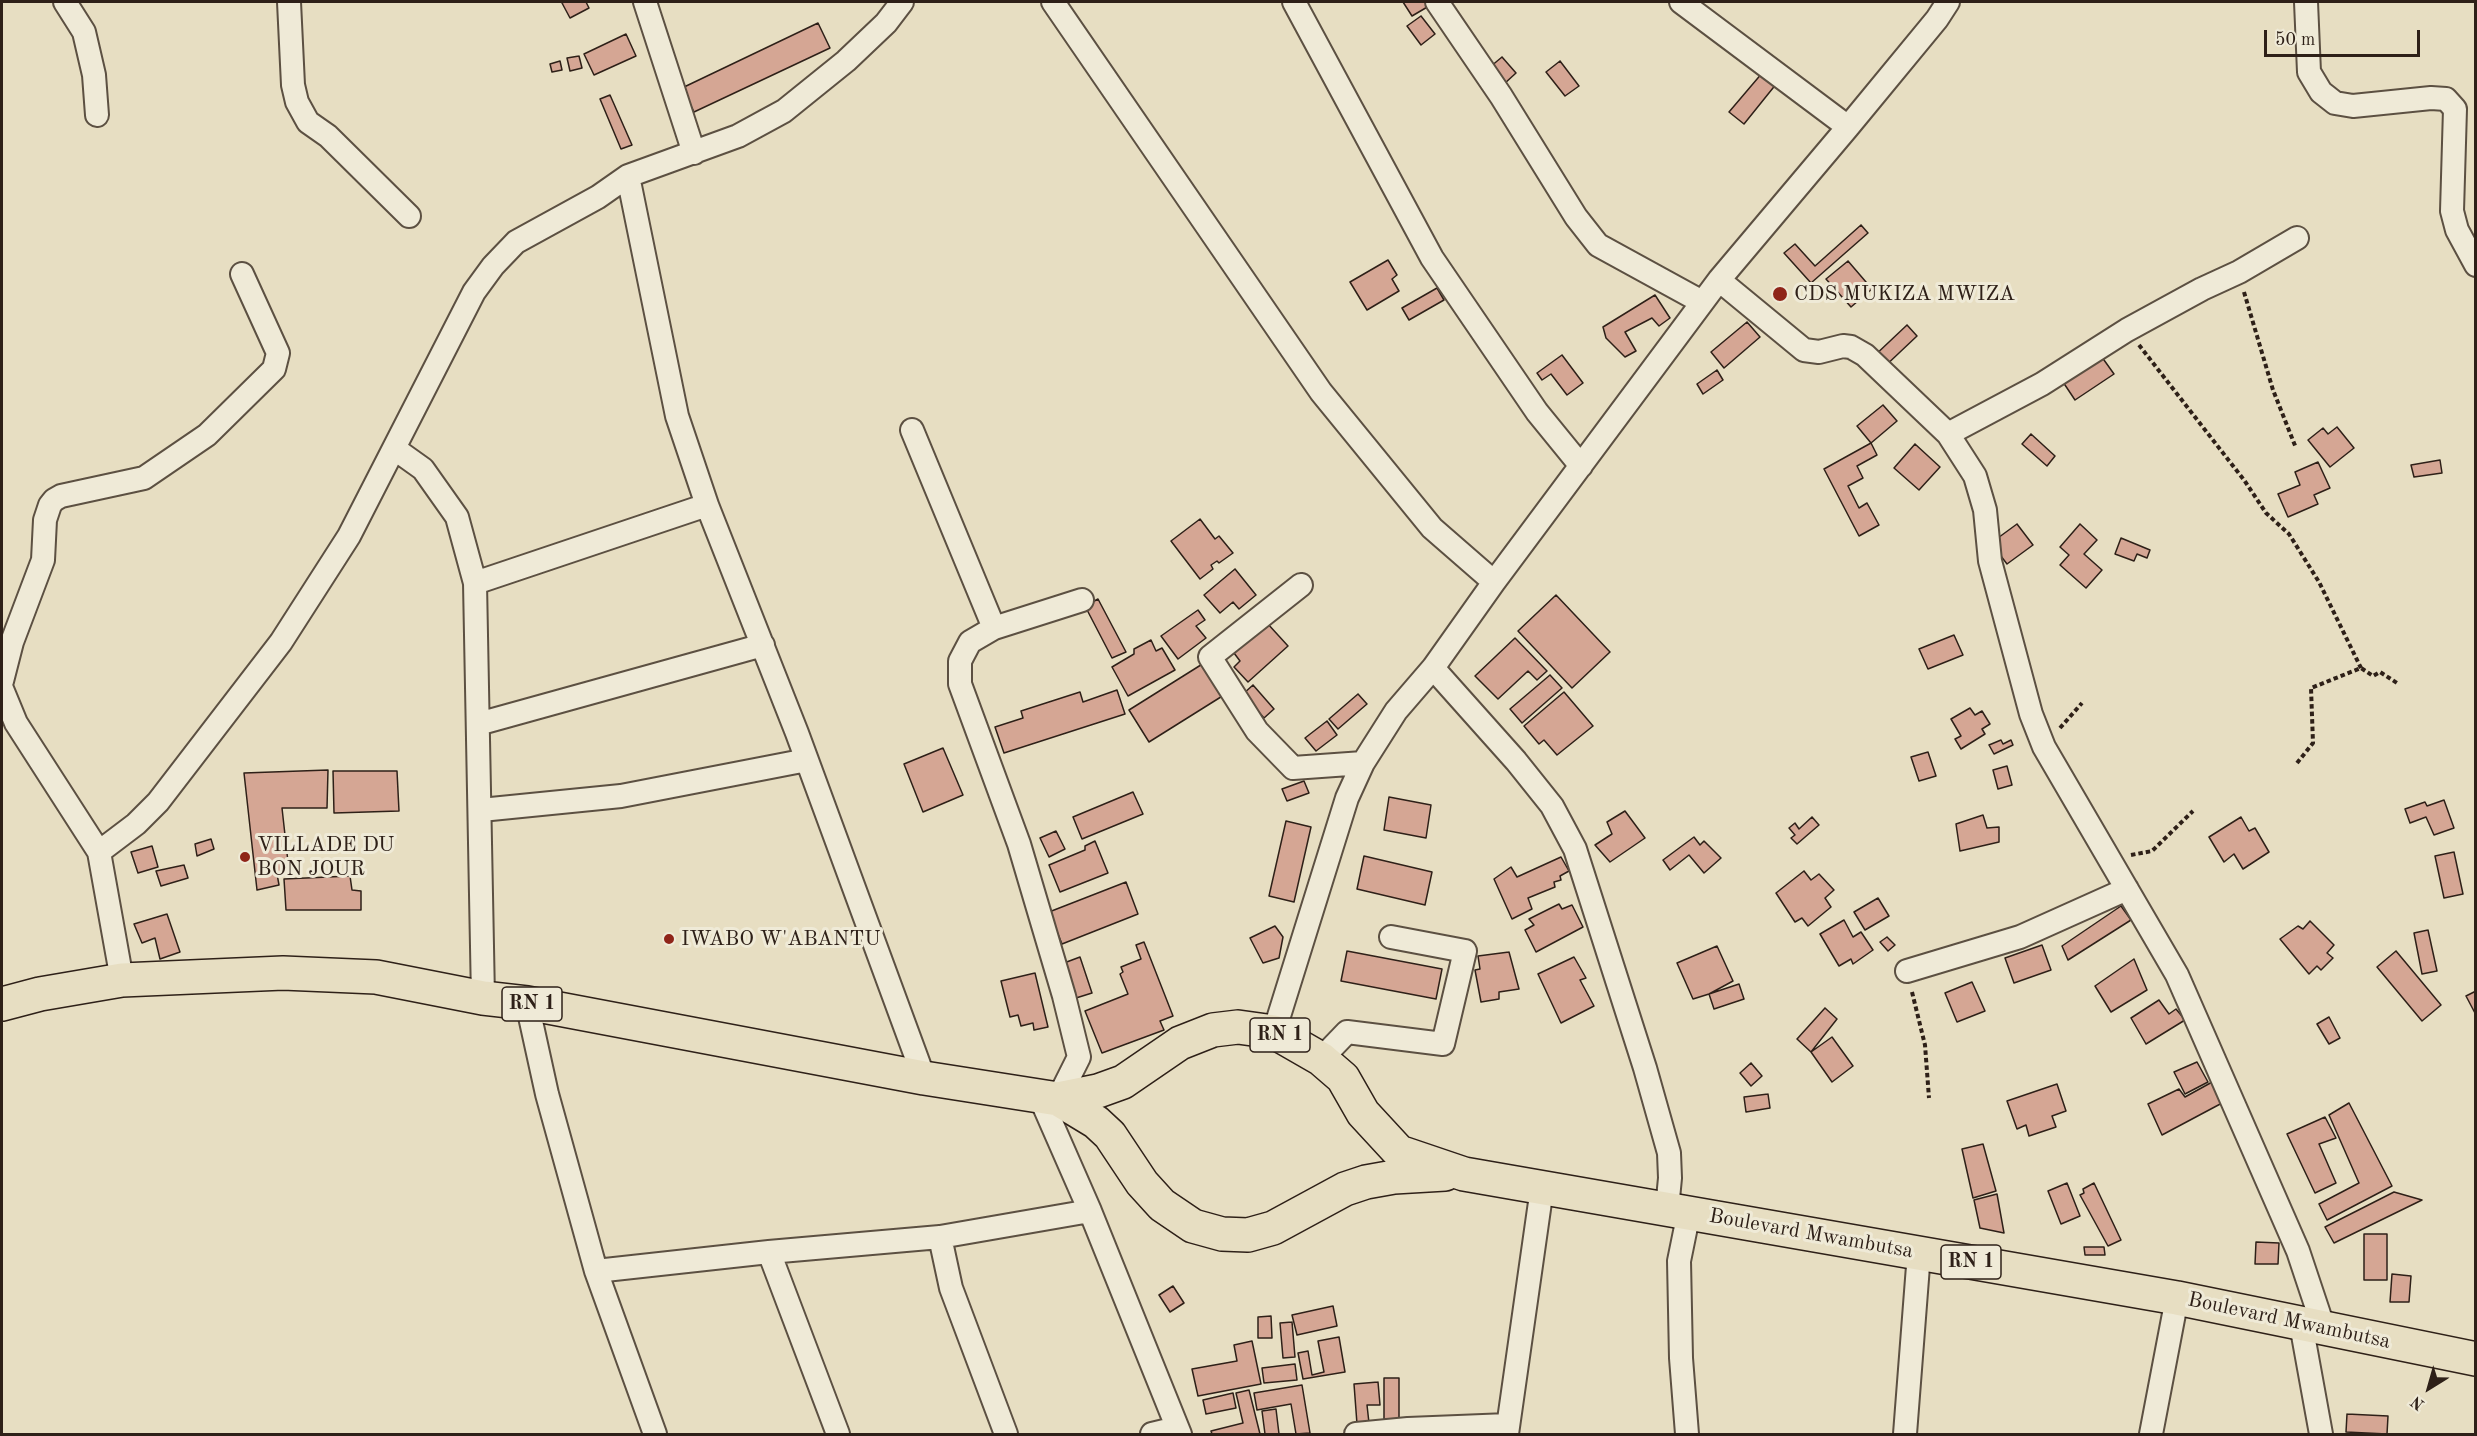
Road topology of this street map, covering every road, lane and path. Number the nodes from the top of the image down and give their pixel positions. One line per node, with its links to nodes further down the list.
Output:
1 (65, 2): 11 (street)
2 (290, 2): 15 (street)
3 (645, 2): 13 (street)
4 (902, 2): 13 (street)
5 (1053, 2): 29 (street)
6 (1294, 2): 27 (street)
7 (1437, 2): 21 (street)
8 (1681, 2): 12 (street)
9 (2306, 2): 17 (street)
10 (1938, 7): 12 (street)
11 (97, 115)
12 (1848, 127): 20 (street)
13 (694, 153): 14 (street)
14 (628, 176): 26 (street); 28 (street)
15 (409, 216)
16 (2297, 238): 18 (street)
17 (2475, 265)
18 (2239, 272): 22 (street); 25 (path)
19 (242, 274): 37 (street)
20 (1719, 280): 21 (street); 24 (street)
21 (1702, 302): 27 (street)
22 (2127, 330): 24 (street); 36 (path)
23 (912, 430): 33 (street)
24 (1948, 434): 42 (street)
25 (2296, 448)
26 (394, 449): 30 (street); 48 (street)
27 (1581, 466): 29 (street)
28 (707, 505): 30 (street); 34 (street)
29 (1494, 582): 35 (street)
30 (475, 583): 41 (street)
31 (1301, 585): 44 (street)
32 (1082, 600): 33 (street)
33 (994, 628): 60 (street)
34 (763, 645): 41 (street); 43 (street)
35 (1433, 668): 44 (street); 64 (street)
36 (2361, 668): 38 (path); 45 (path)
37 (2, 681)
38 (2397, 684)
39 (2, 689): 48 (street)
40 (2082, 703): 42 (path)
41 (478, 724): 46 (street)
42 (2044, 747): 49 (street)
43 (807, 760): 46 (street); 59 (street)
44 (1363, 763): 57 (street)
45 (2297, 763)
46 (481, 810): 54 (street)
47 (2193, 810): 49 (path)
48 (99, 852): 53 (street)
49 (2109, 860): 50 (street)
50 (2127, 889): 52 (street); 71 (street)
51 (1391, 937): 58 (street)
52 (1907, 970): 61 (path)
53 (122, 980): 54 (highway, RN 1); 56 (highway, RN 1)
54 (483, 998): 55 (highway, RN 1)
55 (526, 1003): 59 (highway, RN 1); 69 (street)
56 (2, 1004)
57 (1274, 1032): 58 (highway, Boulevard Mwambutsa / RN 1); 60 (highway, Boulevard Mwambutsa / RN 1)
58 (1321, 1059): 62 (highway, Boulevard Mwambutsa / RN 1)
59 (924, 1078): 60 (highway, RN 1)
60 (1049, 1098): 62 (highway, Boulevard Mwambutsa / RN 1); 65 (street)
61 (1929, 1098)
62 (1464, 1174): 63 (highway, Boulevard Mwambutsa / RN 1)
63 (1542, 1188): 64 (highway, Boulevard Mwambutsa / RN 1); 73 (street)
64 (1678, 1210): 68 (highway, Boulevard Mwambutsa / RN 1); 80 (street)
65 (1090, 1212): 66 (street); 74 (street)
66 (940, 1237): 67 (street); 77 (street)
67 (769, 1252): 69 (street); 76 (street)
68 (1919, 1253): 70 (highway, Boulevard Mwambutsa / RN 1); 81 (street)
69 (596, 1272): 75 (street)
70 (2177, 1298): 71 (highway, Boulevard Mwambutsa / RN 1); 82 (street)
71 (2312, 1326): 72 (highway, Boulevard Mwambutsa / RN 1); 83 (street)
72 (2475, 1359)
73 (1508, 1430): 79 (street)
74 (1178, 1431): 78 (street)
75 (655, 1434)
76 (838, 1434)
77 (1006, 1434)
78 (1152, 1434)
79 (1356, 1434)
80 (1687, 1434)
81 (1905, 1434)
82 (2151, 1434)
83 (2321, 1434)

